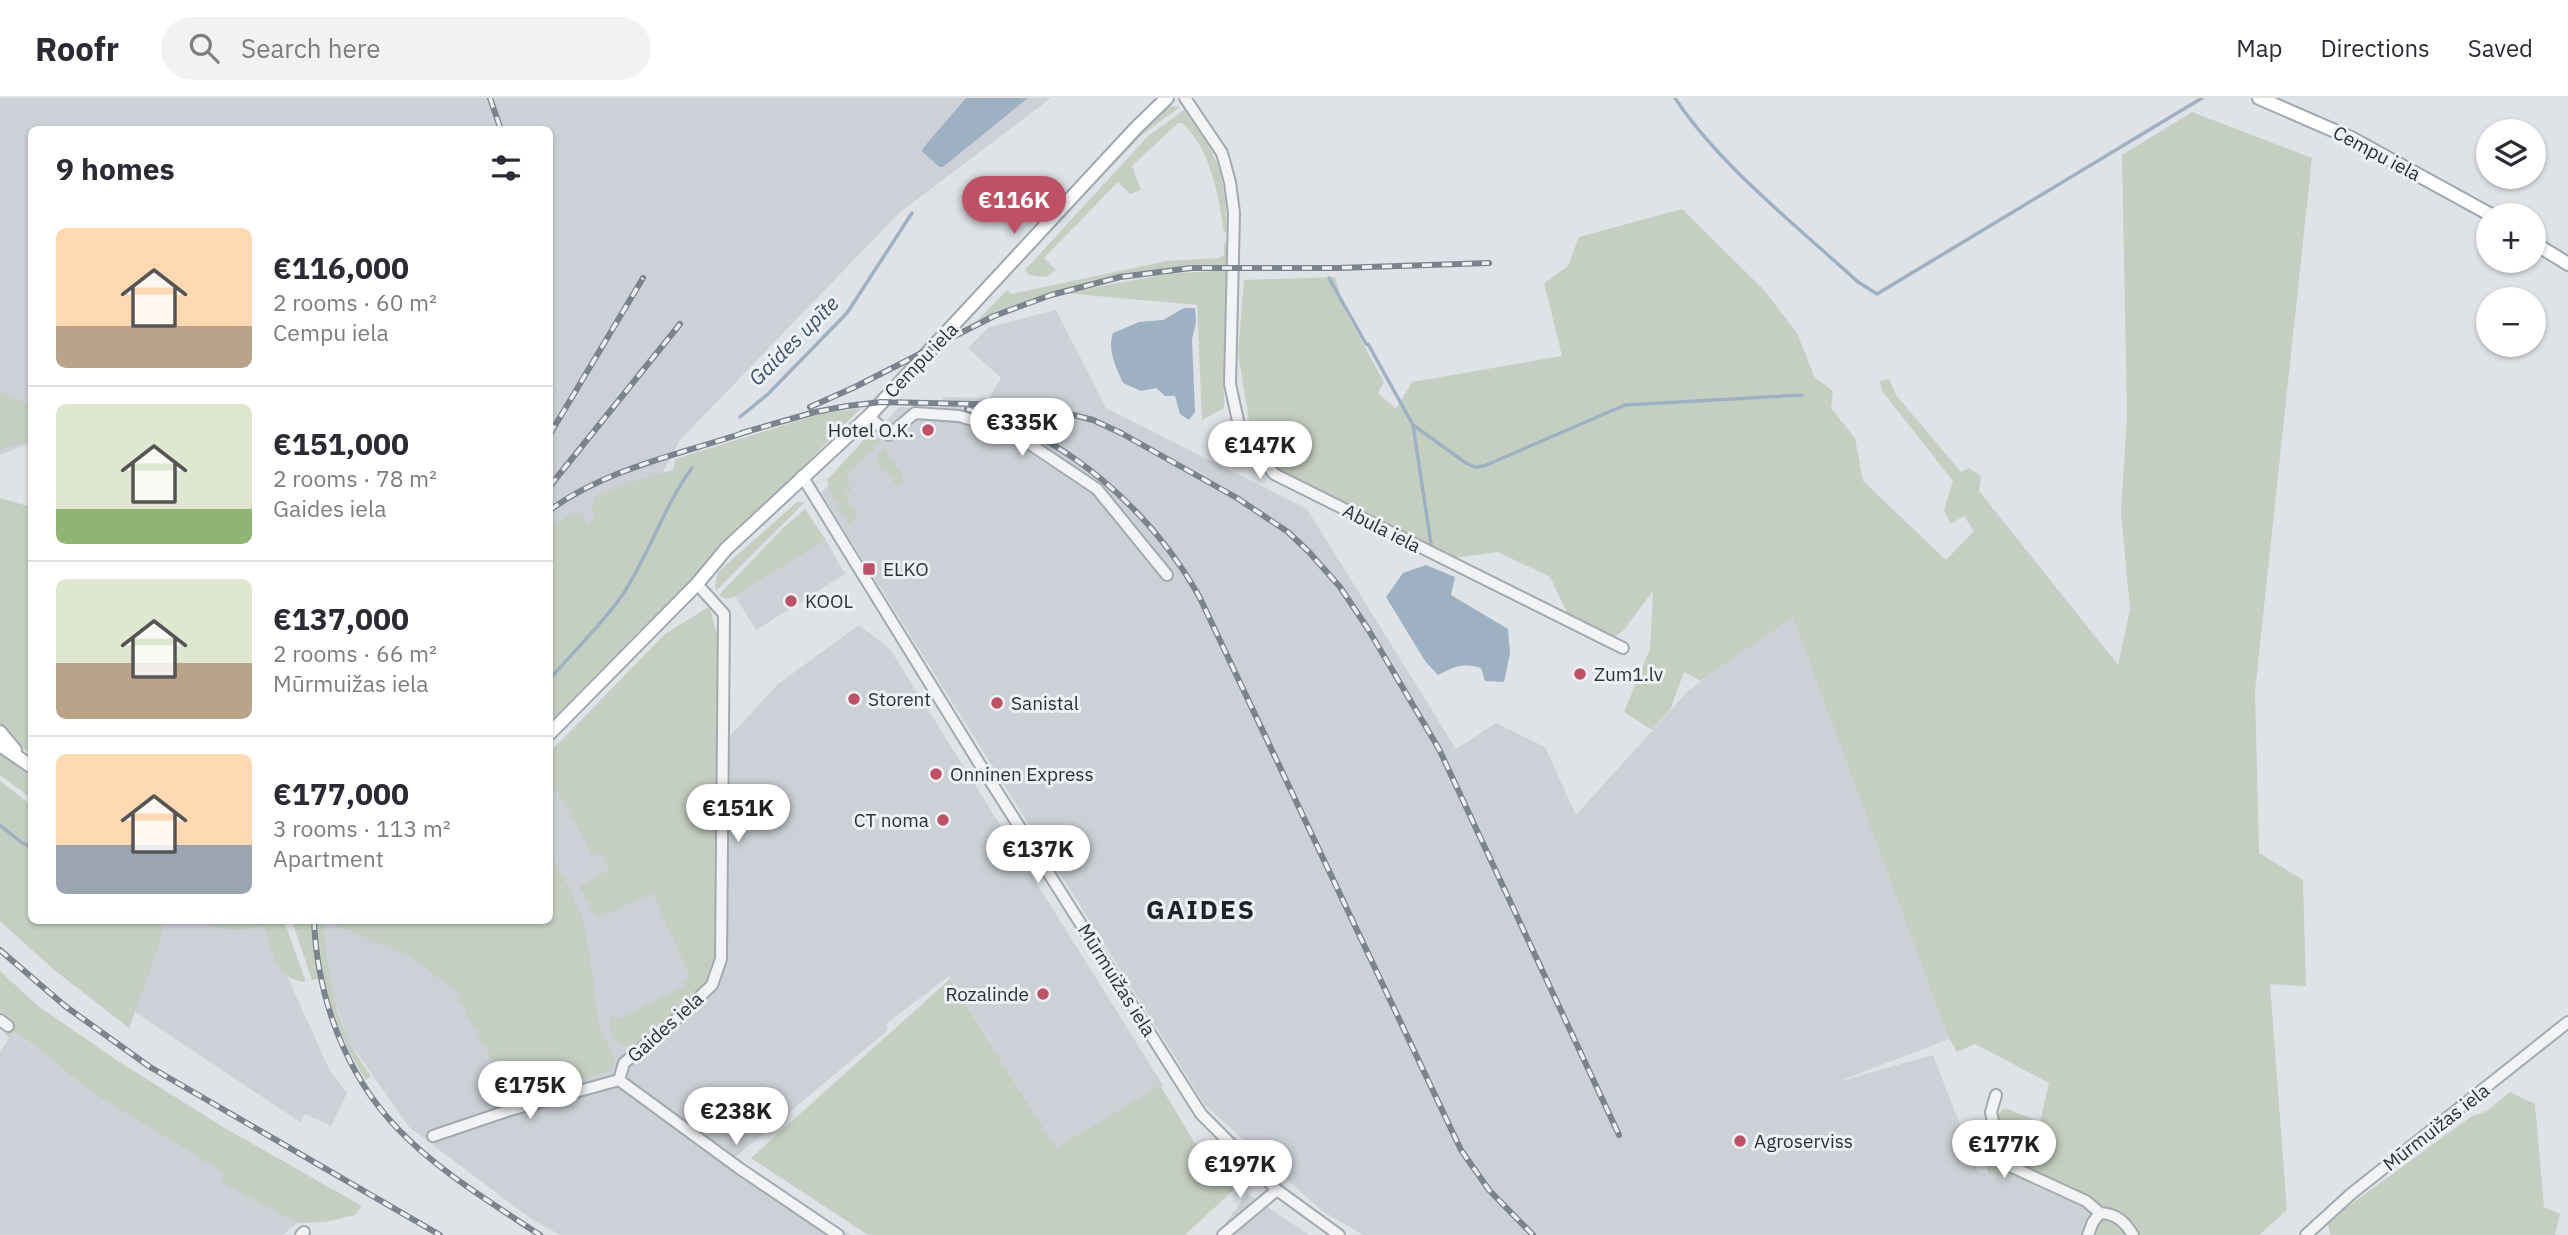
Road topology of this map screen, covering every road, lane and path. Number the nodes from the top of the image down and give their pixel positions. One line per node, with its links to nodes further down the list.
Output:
1 (1167, 98): 7 (main road, Cempu iela)
2 (1185, 98): 11 (street, Abula iela)
3 (2259, 98): 4 (main road, Cempu iela)
4 (2476, 207)
5 (2546, 250): 6 (main road)
6 (2568, 264)
7 (869, 415): 8 (main road, Cempu iela); 9 (street)
8 (802, 476): 10 (main road, Cempu iela); 20 (street, Mūrmuižas iela)
9 (1167, 575)
10 (697, 584): 12 (main road, Cempu iela); 17 (street, Gaides iela)
11 (1623, 648)
12 (553, 730)
13 (0, 732): 15 (main road)
14 (0, 745): 15 (main road)
15 (28, 764)
16 (2568, 1022): 27 (street, Mūrmuižas iela)
17 (619, 1080): 19 (street, Gaides iela); 22 (street)
18 (1996, 1095): 21 (street)
19 (433, 1136)
20 (1277, 1190): 23 (street); 24 (street, Mūrmuižas iela)
21 (2101, 1213): 25 (street); 26 (street)
22 (838, 1235)
23 (1223, 1235)
24 (1339, 1235)
25 (2088, 1235)
26 (2133, 1235)
27 (2306, 1235)

